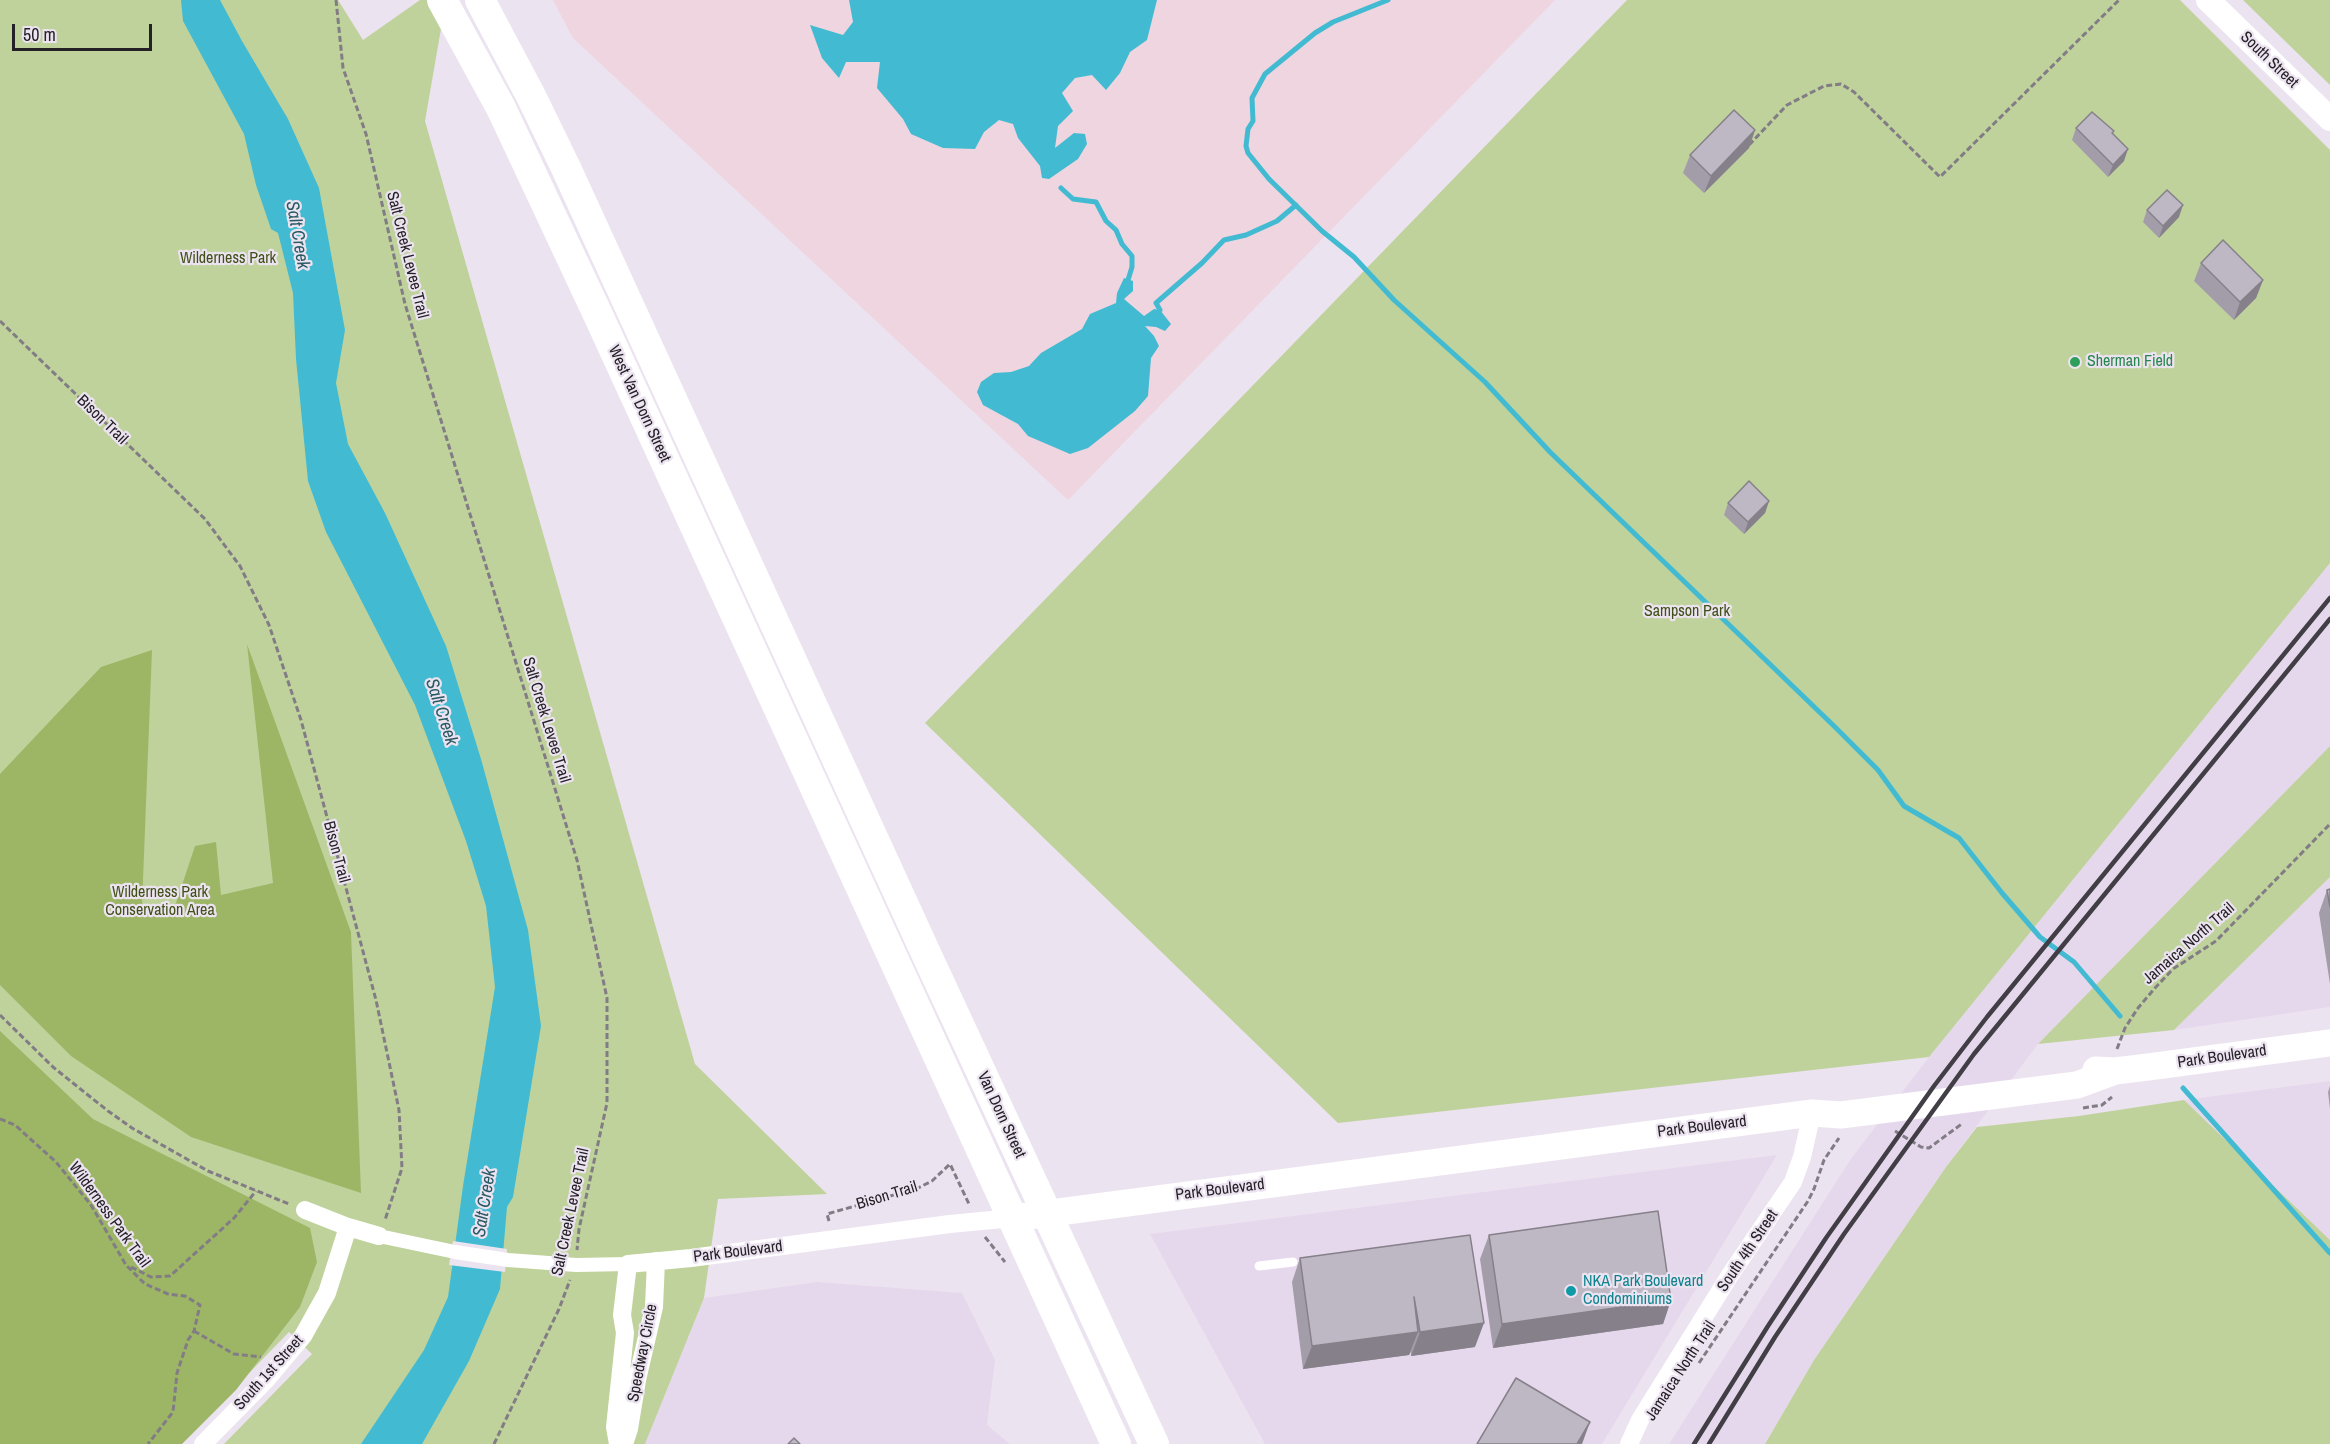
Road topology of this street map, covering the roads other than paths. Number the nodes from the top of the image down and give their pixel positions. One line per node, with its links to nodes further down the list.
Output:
1 (442, 0): 6 (main road, West Van Dorn Street)
2 (480, 0): 5 (main road, West Van Dorn Street)
3 (2208, 0): 4 (street, South Street)
4 (2330, 119)
5 (849, 785): 10 (main road, Van Dorn Street)
6 (826, 813): 11 (main road, Van Dorn Street)
7 (2330, 1043): 8 (main road, Park Boulevard)
8 (1812, 1113): 10 (main road, Park Boulevard); 23 (street, South 4th Street)
9 (305, 1210): 12 (street)
10 (1047, 1213): 11 (main road, Park Boulevard); 22 (main road, Van Dorn Street)
11 (1013, 1218): 14 (street, Park Boulevard); 21 (main road, Van Dorn Street)
12 (348, 1227): 13 (street); 18 (street, South 1st Street)
13 (385, 1237): 16 (street)
14 (656, 1262): 16 (street, Park Boulevard); 20 (street, Speedway Circle)
15 (1293, 1262): 17 (lane)
16 (628, 1264): 19 (street, Speedway Circle)
17 (1259, 1266)
18 (203, 1444)
19 (618, 1444)
20 (624, 1444)
21 (1116, 1444)
22 (1154, 1444)
23 (1629, 1444)

